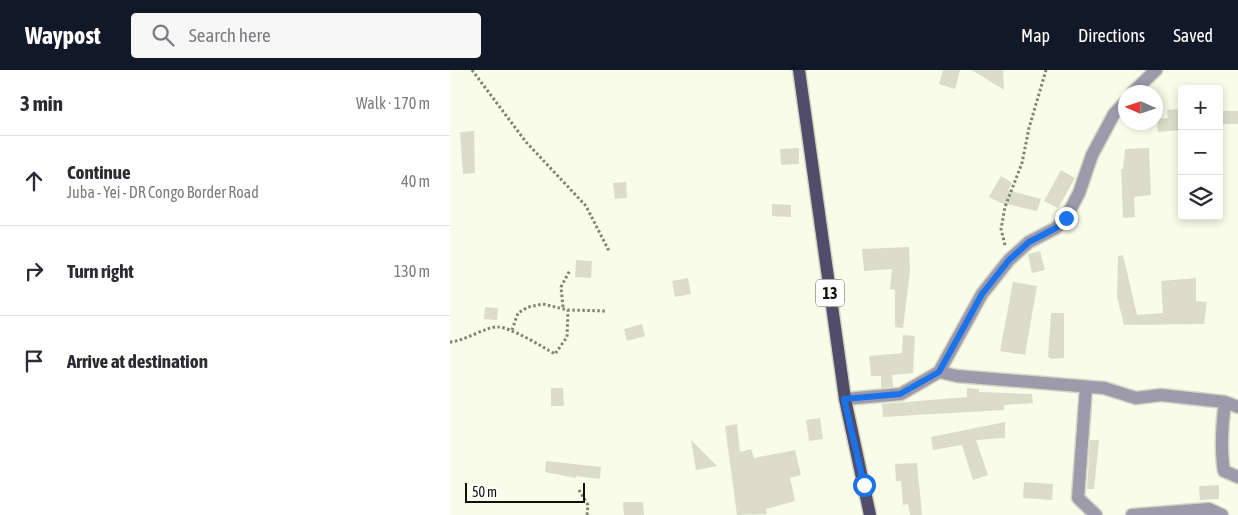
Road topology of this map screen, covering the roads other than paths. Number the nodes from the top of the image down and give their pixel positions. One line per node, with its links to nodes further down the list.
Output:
1 (799, 70): 8 (main road, 13)
2 (1156, 70): 3 (street)
3 (1140, 85)
4 (1118, 110): 5 (street)
5 (939, 372): 6 (street); 8 (street)
6 (1086, 387): 9 (street); 13 (street)
7 (1238, 396): 9 (street)
8 (844, 399): 12 (main road, 13)
9 (1225, 402): 10 (street); 11 (street)
10 (1238, 407)
11 (1238, 477)
12 (870, 515)
13 (1096, 515)
14 (1132, 515): 15 (street)
15 (1222, 515)

